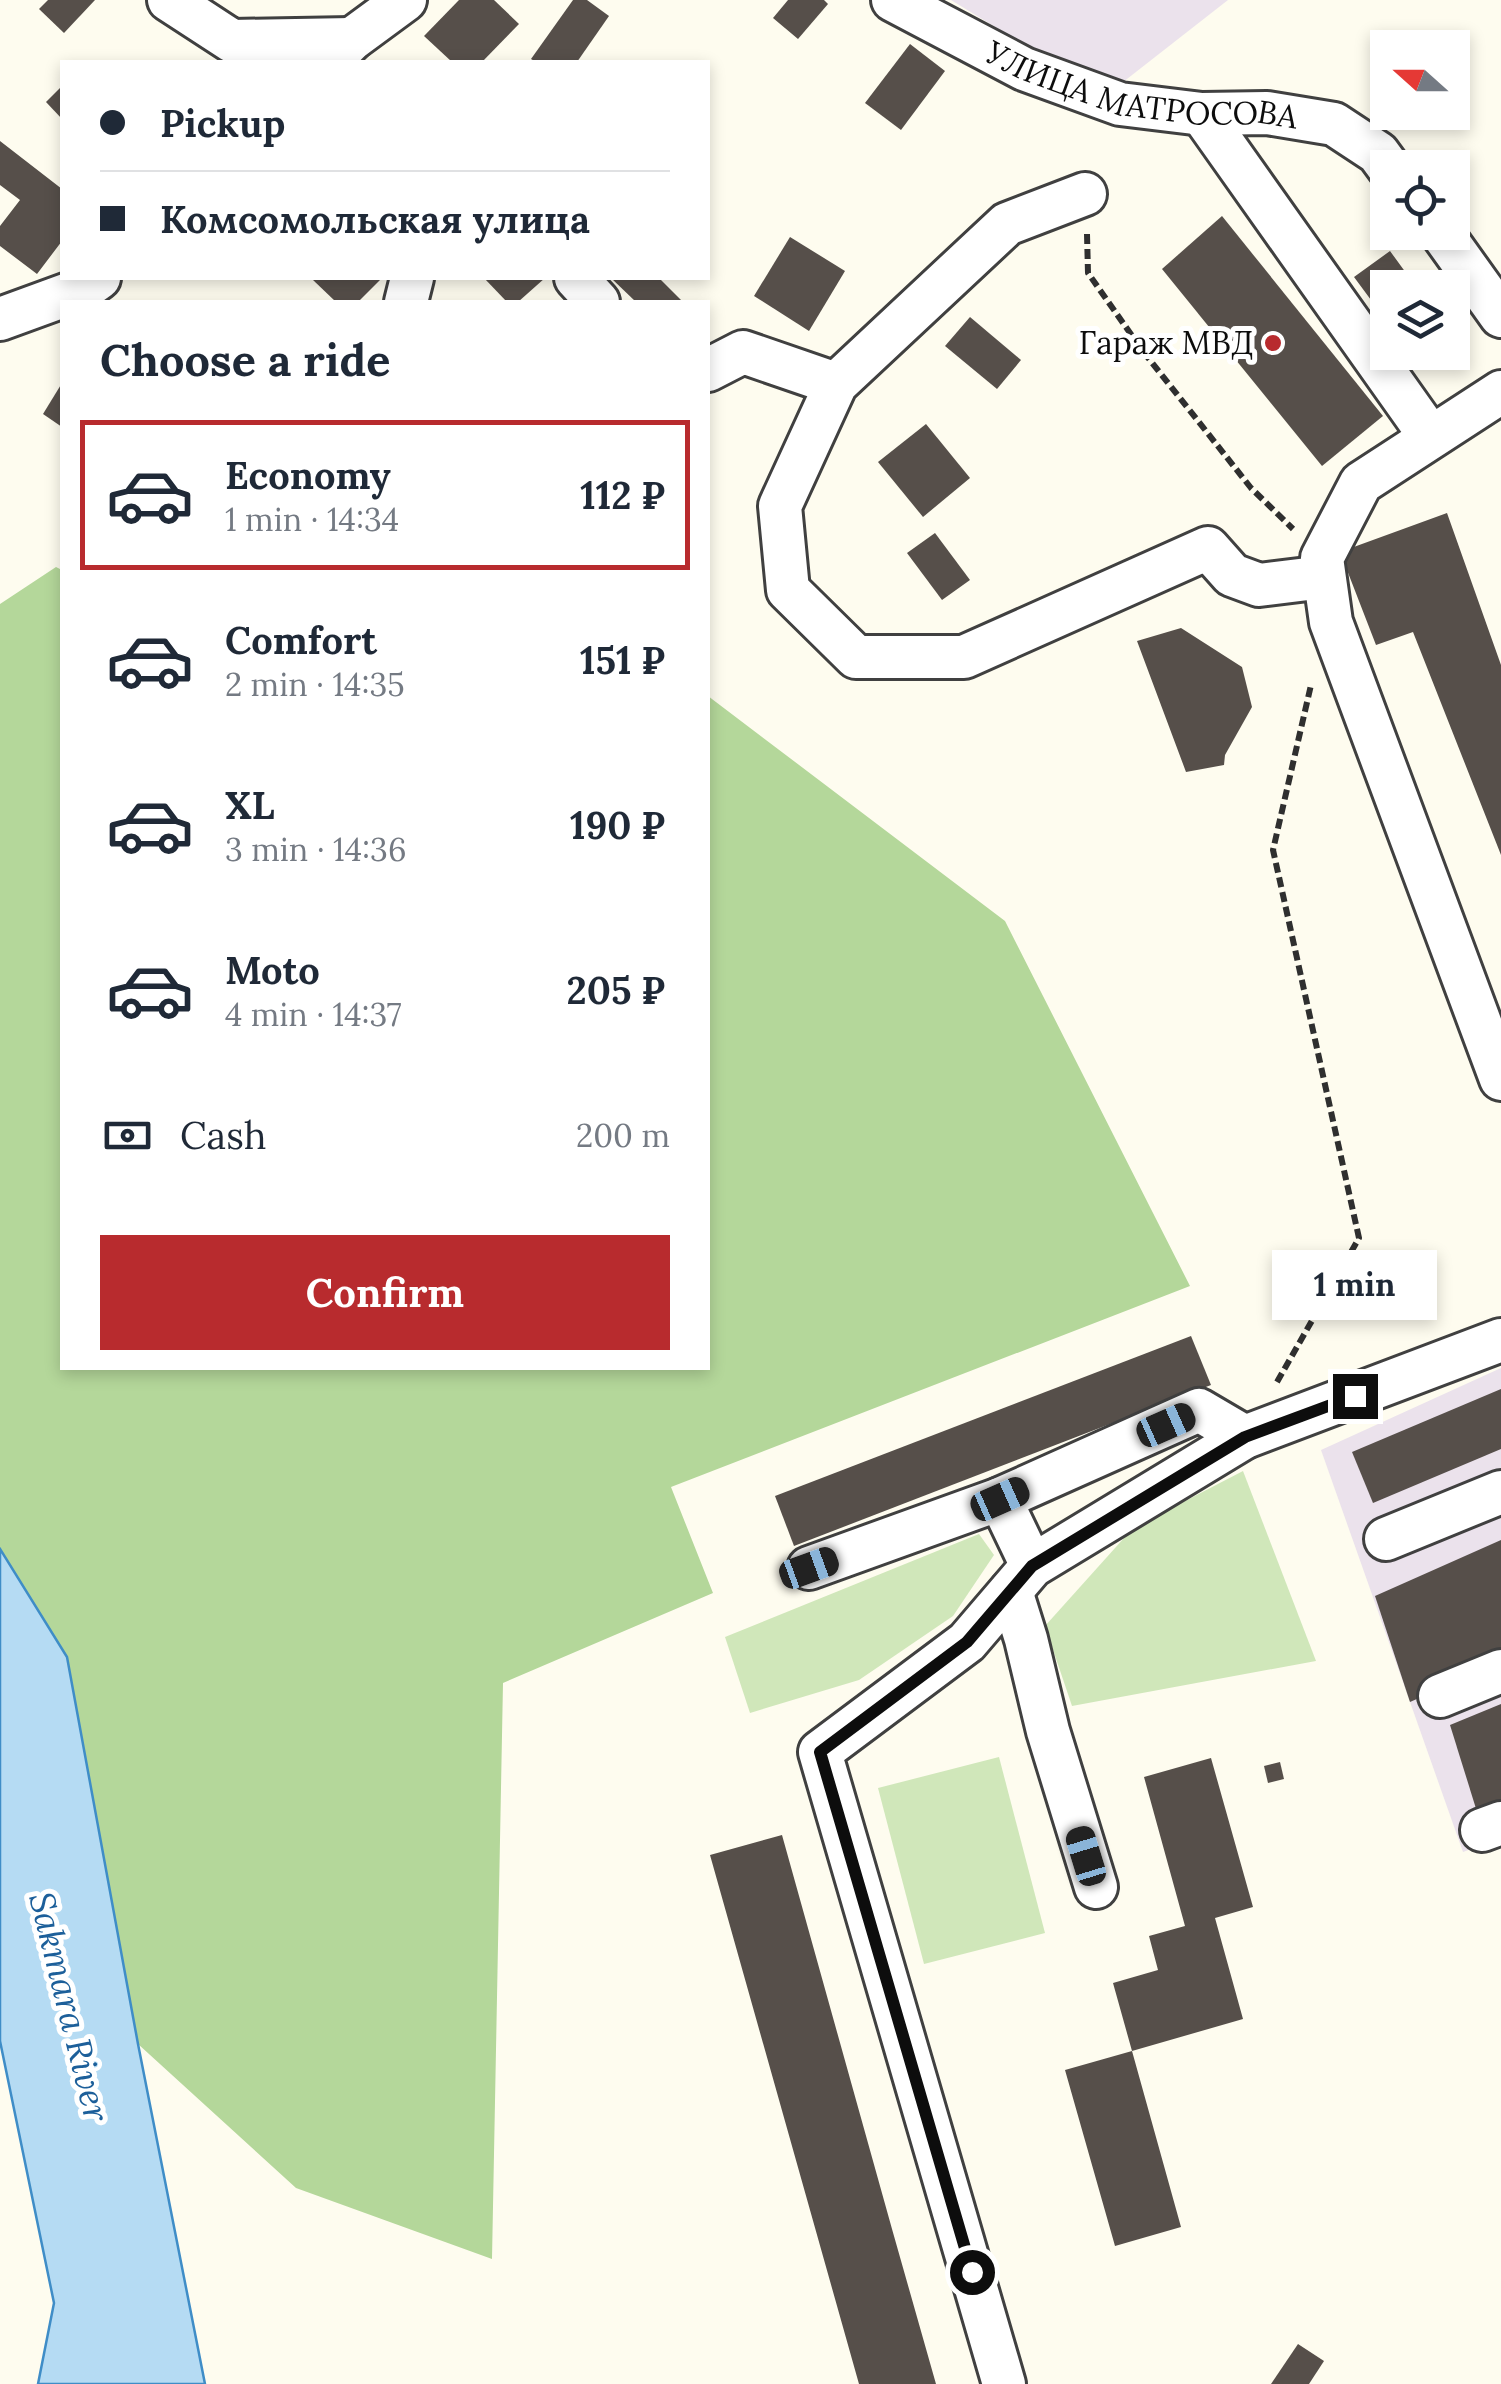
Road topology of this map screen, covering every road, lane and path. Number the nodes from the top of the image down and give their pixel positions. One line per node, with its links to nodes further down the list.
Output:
1 (168, 0): 4 (street)
2 (406, 0): 4 (street)
3 (893, 0): 5 (street, УЛИЦА МАТРОСОВА)
4 (350, 55)
5 (1202, 114): 6 (street, УЛИЦА МАТРОСОВА); 17 (street)
6 (1373, 150)
7 (1085, 194): 15 (street); 18 (path)
8 (1454, 250): 12 (street)
9 (95, 280): 13 (street)
10 (578, 280): 11 (street)
11 (596, 300)
12 (1501, 316)
13 (0, 319)
14 (710, 369): 15 (street)
15 (836, 384): 18 (street)
16 (1501, 392): 17 (street)
17 (1430, 436): 18 (street)
18 (1323, 567): 19 (street)
19 (1331, 622): 20 (street); 22 (path)
20 (1501, 1079)
21 (1501, 1340): 22 (street)
22 (1245, 1437): 24 (street); 27 (street)
23 (1501, 1492): 25 (street)
24 (1000, 1499): 26 (street); 27 (street)
25 (1386, 1539)
26 (809, 1568)
27 (1021, 1578): 30 (street); 31 (street)
28 (1501, 1671): 29 (street)
29 (1440, 1696)
30 (1096, 1887)
31 (1004, 2384)

